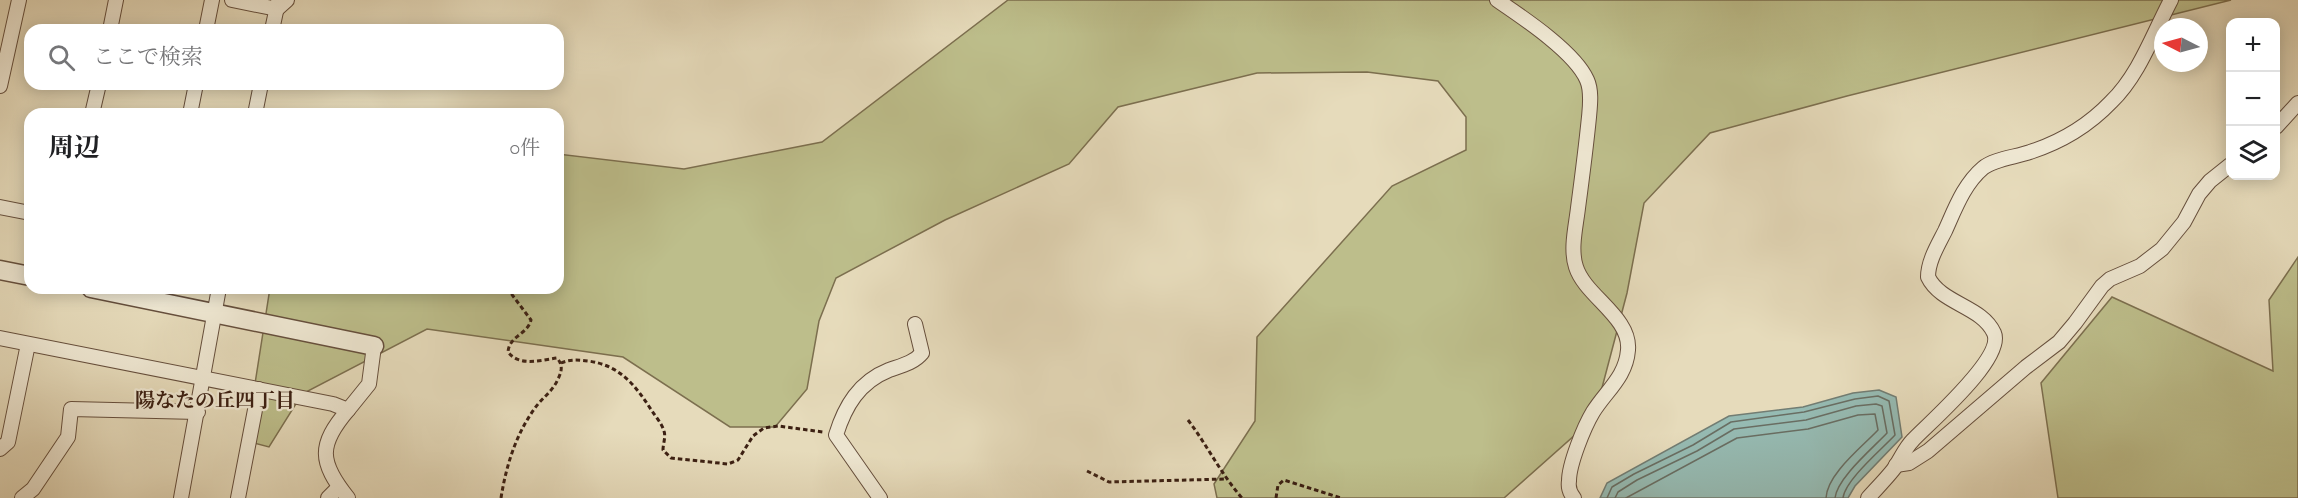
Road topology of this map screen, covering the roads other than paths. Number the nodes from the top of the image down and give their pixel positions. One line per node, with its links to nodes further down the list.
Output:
1 (19, 0): 11 (street)
2 (116, 0): 8 (street)
3 (212, 0): 9 (street)
4 (232, 0): 7 (street)
5 (1497, 0): 44 (street)
6 (2171, 0): 37 (street)
7 (281, 3): 10 (street)
8 (111, 24)
9 (207, 24)
10 (274, 24)
11 (0, 86)
12 (98, 90): 16 (street)
13 (195, 90): 17 (street)
14 (260, 90): 18 (street)
15 (2298, 103): 19 (street)
16 (93, 108)
17 (191, 108)
18 (256, 108)
19 (2277, 126)
20 (2226, 168): 37 (street)
21 (0, 207): 22 (street)
22 (24, 212)
23 (0, 270): 24 (street)
24 (24, 275)
25 (122, 294): 27 (street)
26 (218, 294): 27 (street)
27 (215, 313): 31 (street); 32 (street)
28 (915, 324): 43 (street)
29 (0, 338): 30 (street)
30 (28, 344): 32 (street); 36 (street)
31 (374, 346): 34 (street)
32 (204, 379): 33 (street); 35 (street)
33 (259, 389): 34 (street); 41 (street)
34 (348, 410): 38 (street)
35 (198, 412): 39 (street); 40 (street)
36 (0, 449)
37 (1896, 465): 45 (street)
38 (344, 493): 42 (street)
39 (22, 498)
40 (182, 498)
41 (238, 498)
42 (328, 498)
43 (880, 498)
44 (1574, 498)
45 (1868, 498)

